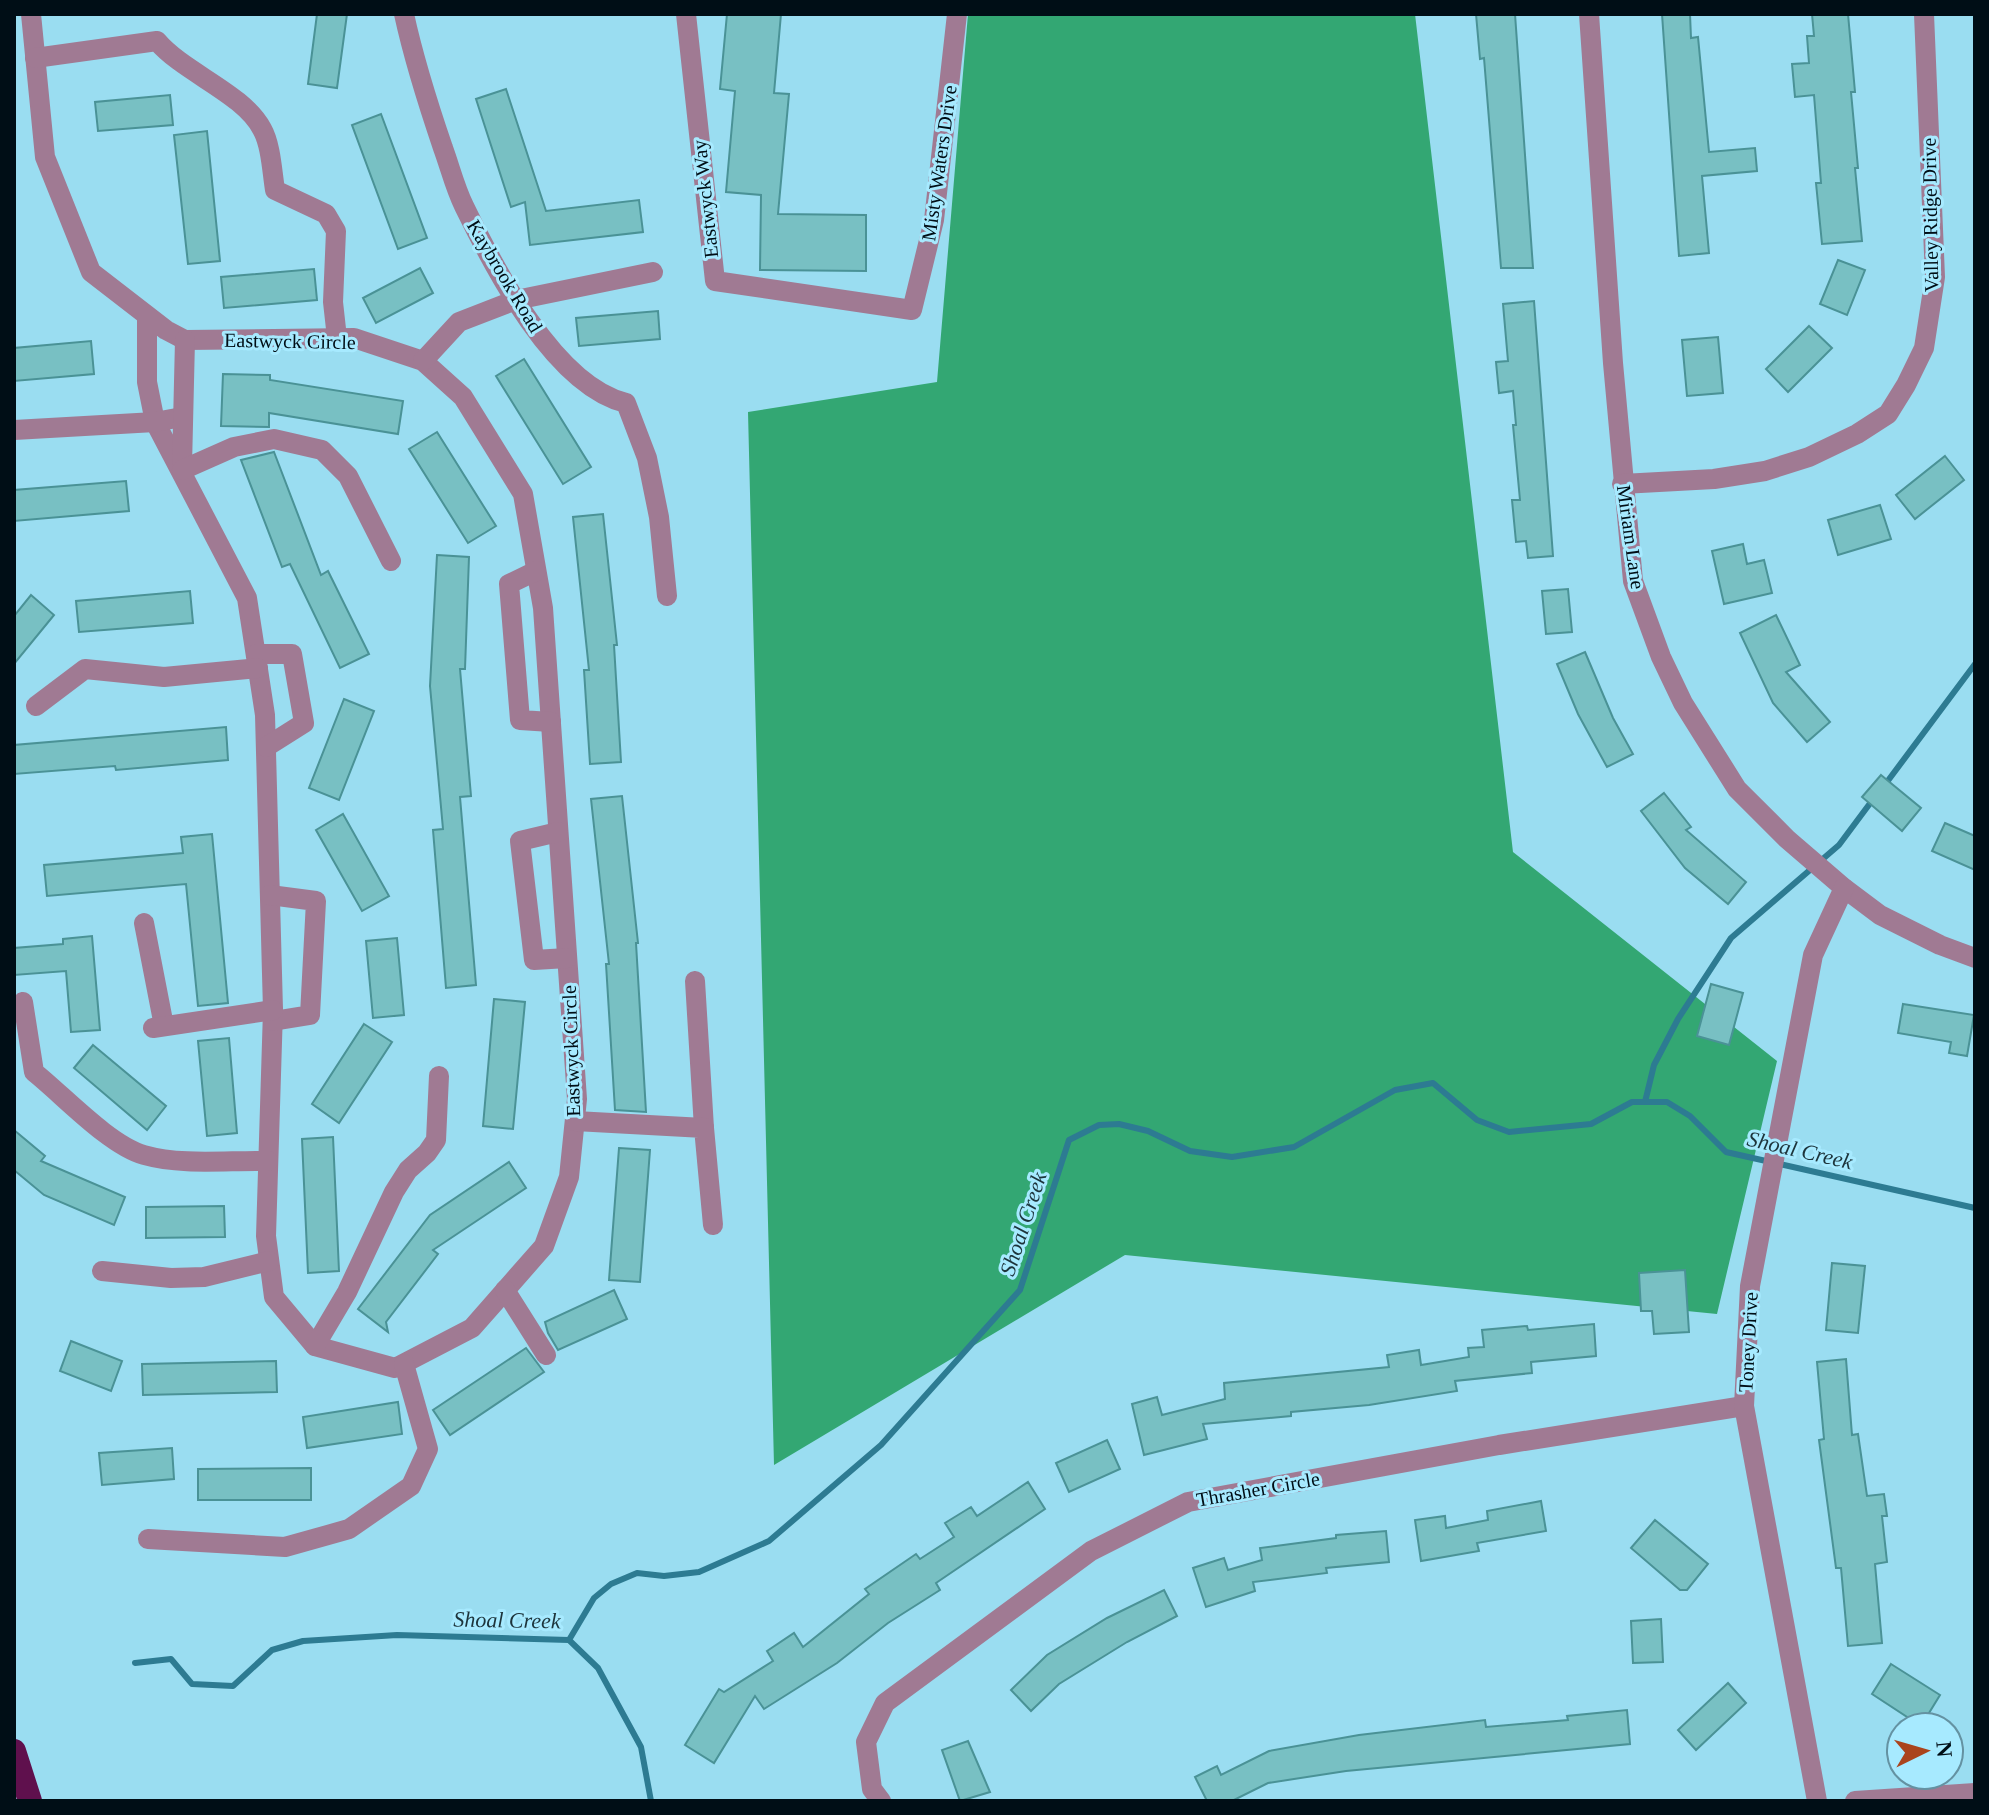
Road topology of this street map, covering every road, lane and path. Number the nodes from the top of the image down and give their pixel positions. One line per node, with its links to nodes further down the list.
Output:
1 (31, 14): 7 (street)
2 (404, 14): 9 (street, Kaybrook Road)
3 (686, 14): 10 (street, Eastwyck Way)
4 (957, 14): 10 (street, Misty Waters Drive)
5 (1589, 14): 19 (street, Miriam Lane)
6 (1924, 14): 19 (street, Valley Ridge Drive)
7 (35, 58): 11 (street); 12 (street)
8 (653, 272): 9 (street)
9 (516, 300): 14 (street); 22 (street, Kaybrook Road)
10 (912, 310)
11 (147, 316): 13 (street); 16 (street)
12 (337, 338): 13 (street, Eastwyck Circle); 14 (street, Eastwyck Circle)
13 (185, 340): 15 (street)
14 (423, 361): 21 (street, Eastwyck Circle)
15 (182, 417): 16 (street); 18 (street)
16 (155, 422): 17 (street); 18 (street)
17 (14, 430)
18 (182, 470): 20 (street); 23 (street)
19 (1622, 484): 28 (street, Miriam Lane)
20 (391, 561)
21 (536, 571): 25 (street, Eastwyck Circle); 25 (street)
22 (667, 596)
23 (257, 661): 24 (street); 26 (street); 26 (street)
24 (36, 706)
25 (551, 722): 27 (street, Eastwyck Circle)
26 (266, 747): 29 (street)
27 (558, 832): 31 (street, Eastwyck Circle); 31 (street)
28 (1844, 888): 32 (street, Miriam Lane); 47 (street, Toney Drive)
29 (270, 895): 35 (street); 35 (street)
30 (144, 923): 35 (street)
31 (567, 958): 37 (street, Eastwyck Circle)
32 (1975, 958)
33 (695, 981): 38 (street)
34 (23, 1002): 39 (street)
35 (273, 1016): 39 (street)
36 (439, 1076): 44 (street)
37 (575, 1121): 38 (street); 43 (street, Eastwyck Circle)
38 (704, 1128): 40 (street)
39 (268, 1161): 41 (street)
40 (713, 1225)
41 (269, 1261): 42 (street); 44 (street)
42 (102, 1271)
43 (505, 1290): 45 (street); 46 (street, Eastwyck Circle)
44 (315, 1346): 46 (street)
45 (546, 1355)
46 (404, 1364): 48 (street)
47 (1744, 1406): 52 (street, Thrasher Circle); 53 (street, Toney Drive)
48 (148, 1539)
49 (14, 1751): 51 (highway)
50 (1975, 1793): 54 (street)
51 (30, 1801)
52 (881, 1801)
53 (1817, 1801)
54 (1855, 1801)

